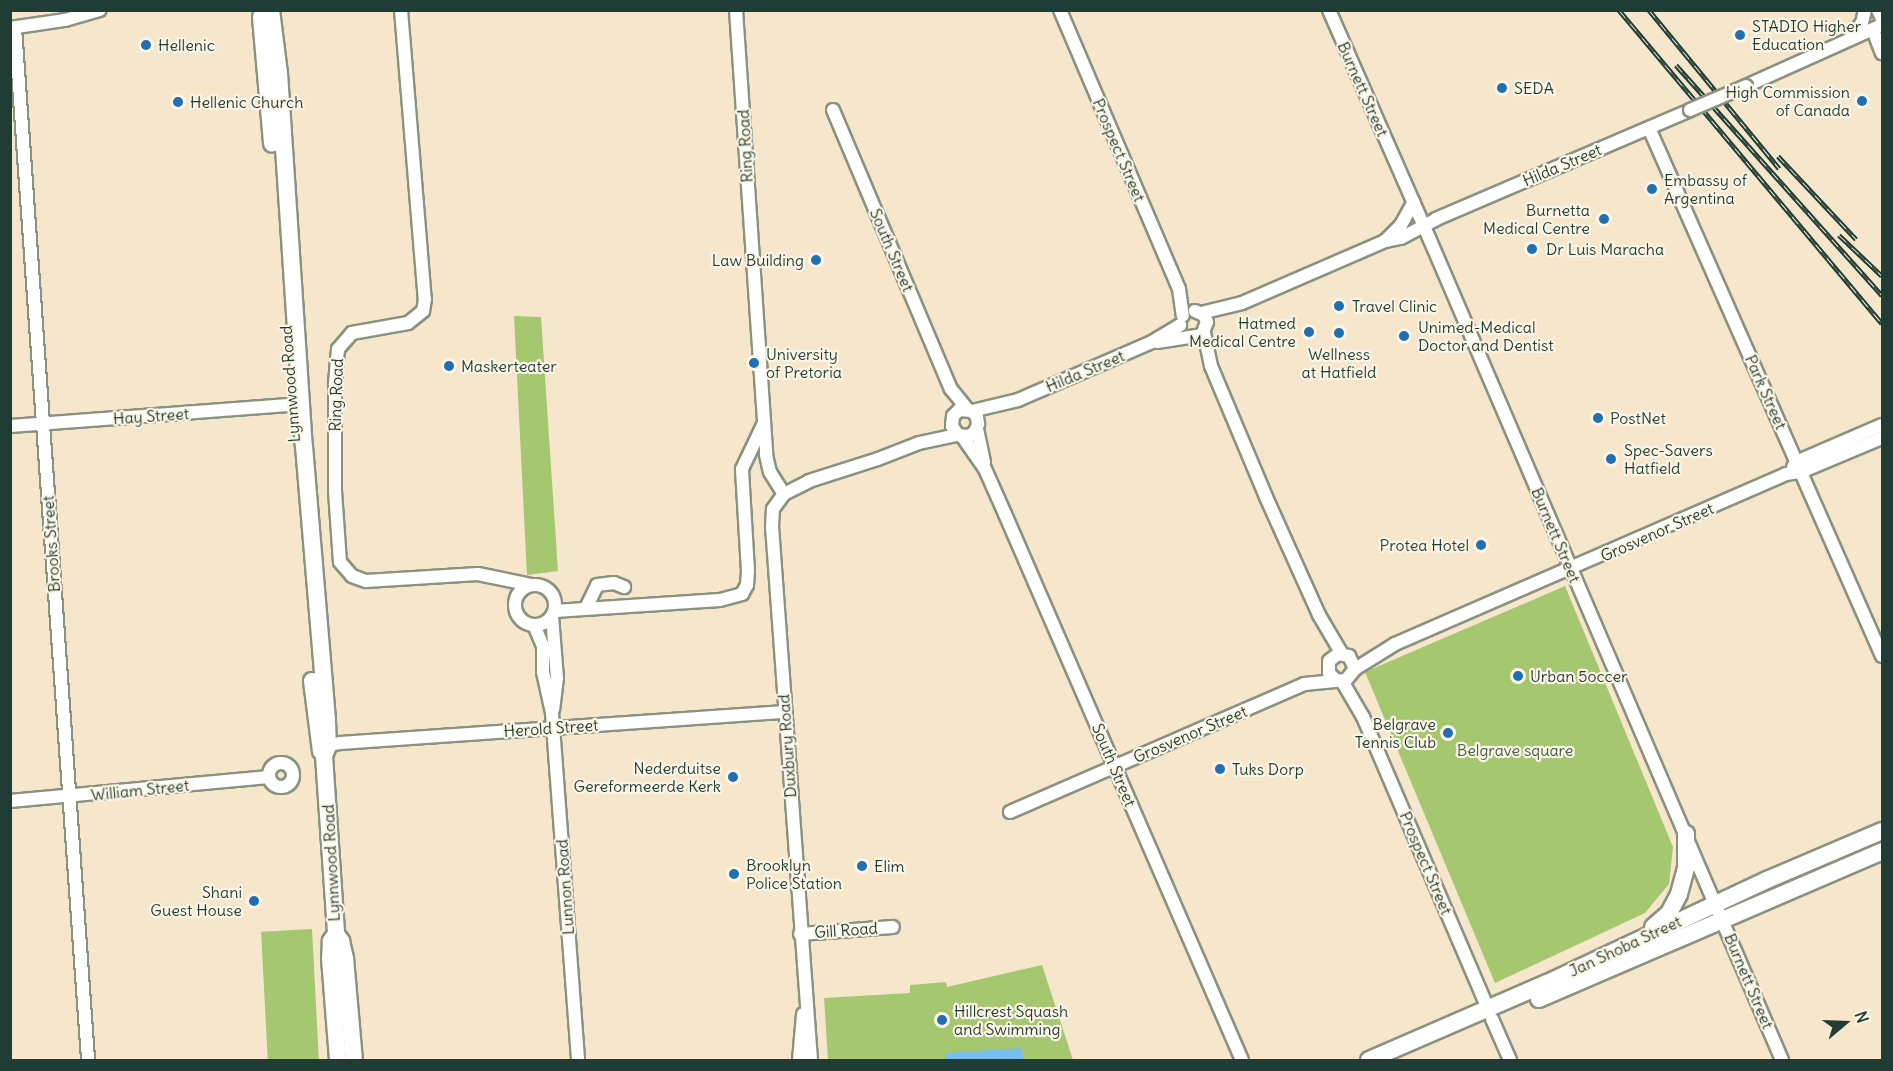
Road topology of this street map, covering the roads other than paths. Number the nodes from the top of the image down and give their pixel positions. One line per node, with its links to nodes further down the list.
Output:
1 (100, 10): 12 (street)
2 (260, 10): 28 (main road, Lynnwood Road)
3 (271, 10): 60 (main road, Lynnwood Road)
4 (401, 10): 43 (street, Ring Road)
5 (736, 10): 32 (street, Ring Road)
6 (1060, 10): 20 (street, Prospect Street)
7 (1329, 10): 17 (street, Burnett Street)
8 (1865, 10): 13 (street)
9 (1878, 10): 10 (street)
10 (1882, 19)
11 (1878, 27): 13 (street, Hilda Street); 14 (street)
12 (13, 28): 31 (street, Brooks Street)
13 (1848, 40): 16 (street, Hilda Street, bridge)
14 (1882, 53)
15 (833, 110): 26 (street, South Street)
16 (1648, 128): 18 (street, Hilda Street); 39 (street, Park Street)
17 (1414, 202): 18 (street, Burnett Street); 19 (street)
18 (1423, 225): 19 (street, Hilda Street); 42 (street, Burnett Street)
19 (1385, 241): 21 (street, Hilda Street)
20 (1179, 290): 22 (street, Prospect Street); 23 (street, Prospect Street)
21 (1242, 303): 22 (street, Hilda Street); 24 (street, Hilda Street)
22 (1199, 312): 23 (street, Hilda Street); 24 (street, Prospect Street)
23 (1182, 320): 24 (street); 25 (street, Hilda Street)
24 (1198, 333): 25 (street, Hilda Street); 49 (street)
25 (1152, 342): 27 (street, Hilda Street)
26 (951, 389): 29 (street, South Street); 30 (street, South Street)
27 (1018, 400): 29 (street, Hilda Street); 35 (street, Hilda Street)
28 (292, 405): 31 (street, Hay Street); 60 (main road, Lynnwood Road)
29 (970, 410): 30 (street); 35 (street)
30 (952, 419): 36 (street); 38 (street)
31 (42, 423): 34 (street, Hay Street); 63 (street, Brooks Street)
32 (764, 424): 41 (street, Ring Road); 47 (street, Ring Road)
33 (1882, 425): 39 (street, Grosvenor Street)
34 (10, 426)
35 (978, 427): 36 (street); 40 (street, South Street)
36 (960, 435): 38 (street); 40 (street, South Street)
37 (1882, 438): 39 (street, Grosvenor Street)
38 (920, 443): 41 (street)
39 (1799, 467): 42 (street, Grosvenor Street); 53 (street, Park Street)
40 (986, 469): 61 (street, South Street)
41 (784, 494): 57 (street, Duxbury Road)
42 (1570, 570): 51 (street, Grosvenor Street); 67 (street, Burnett Street)
43 (502, 580): 44 (street, Ring Road); 46 (street)
44 (531, 585): 46 (street); 48 (street)
45 (624, 587): 47 (street)
46 (515, 603): 50 (street)
47 (586, 608): 48 (street, Ring Road)
48 (554, 614): 50 (street); 58 (street, Lunnon Road)
49 (1319, 615): 52 (street); 54 (street)
50 (534, 625): 58 (street, Lunnon Road)
51 (1395, 645): 52 (street, Grosvenor Street); 55 (street, Grosvenor Street)
52 (1345, 655): 54 (street, Grosvenor Street); 55 (street)
53 (1882, 656)
54 (1328, 663): 55 (street); 56 (street, Grosvenor Street)
55 (1346, 676): 56 (street, Grosvenor Street); 75 (street, Prospect Street)
56 (1304, 684): 61 (street, Grosvenor Street)
57 (785, 712): 59 (street, Herold Street); 72 (street, Duxbury Road)
58 (552, 713): 59 (street, Lunnon Road)
59 (554, 729): 60 (street, Herold Street); 79 (street, Lunnon Road)
60 (324, 750): 71 (main road, Lynnwood Road)
61 (1114, 766): 65 (street, Grosvenor Street); 82 (street, South Street)
62 (269, 777): 63 (street, William Street)
63 (69, 797): 64 (street, William Street); 76 (street, Brooks Street)
64 (10, 801)
65 (1010, 812)
66 (1882, 831): 69 (main road, Jan Shoba Street)
67 (1686, 834): 69 (street, Burnett Street); 73 (main road)
68 (1882, 851): 69 (main road, Jan Shoba Street)
69 (1719, 911): 73 (main road, Jan Shoba Street); 75 (main road, Jan Shoba Street); 86 (street, Burnett Street)
70 (892, 927): 72 (street, Gill Road)
71 (336, 934): 77 (main road, Lynnwood Road); 78 (main road, Lynnwood Road)
72 (800, 934): 74 (street, Duxbury Road)
73 (1632, 942): 75 (main road, Jan Shoba Street)
74 (805, 1002): 80 (street, Duxbury Road); 81 (street, Duxbury Road)
75 (1490, 1014): 83 (main road, Jan Shoba Street); 84 (main road, Jan Shoba Street); 85 (street, Prospect Street)
76 (88, 1060)
77 (338, 1060)
78 (354, 1060)
79 (578, 1060)
80 (799, 1060)
81 (811, 1060)
82 (1242, 1060)
83 (1369, 1060)
84 (1397, 1060)
85 (1510, 1060)
86 (1782, 1060)

